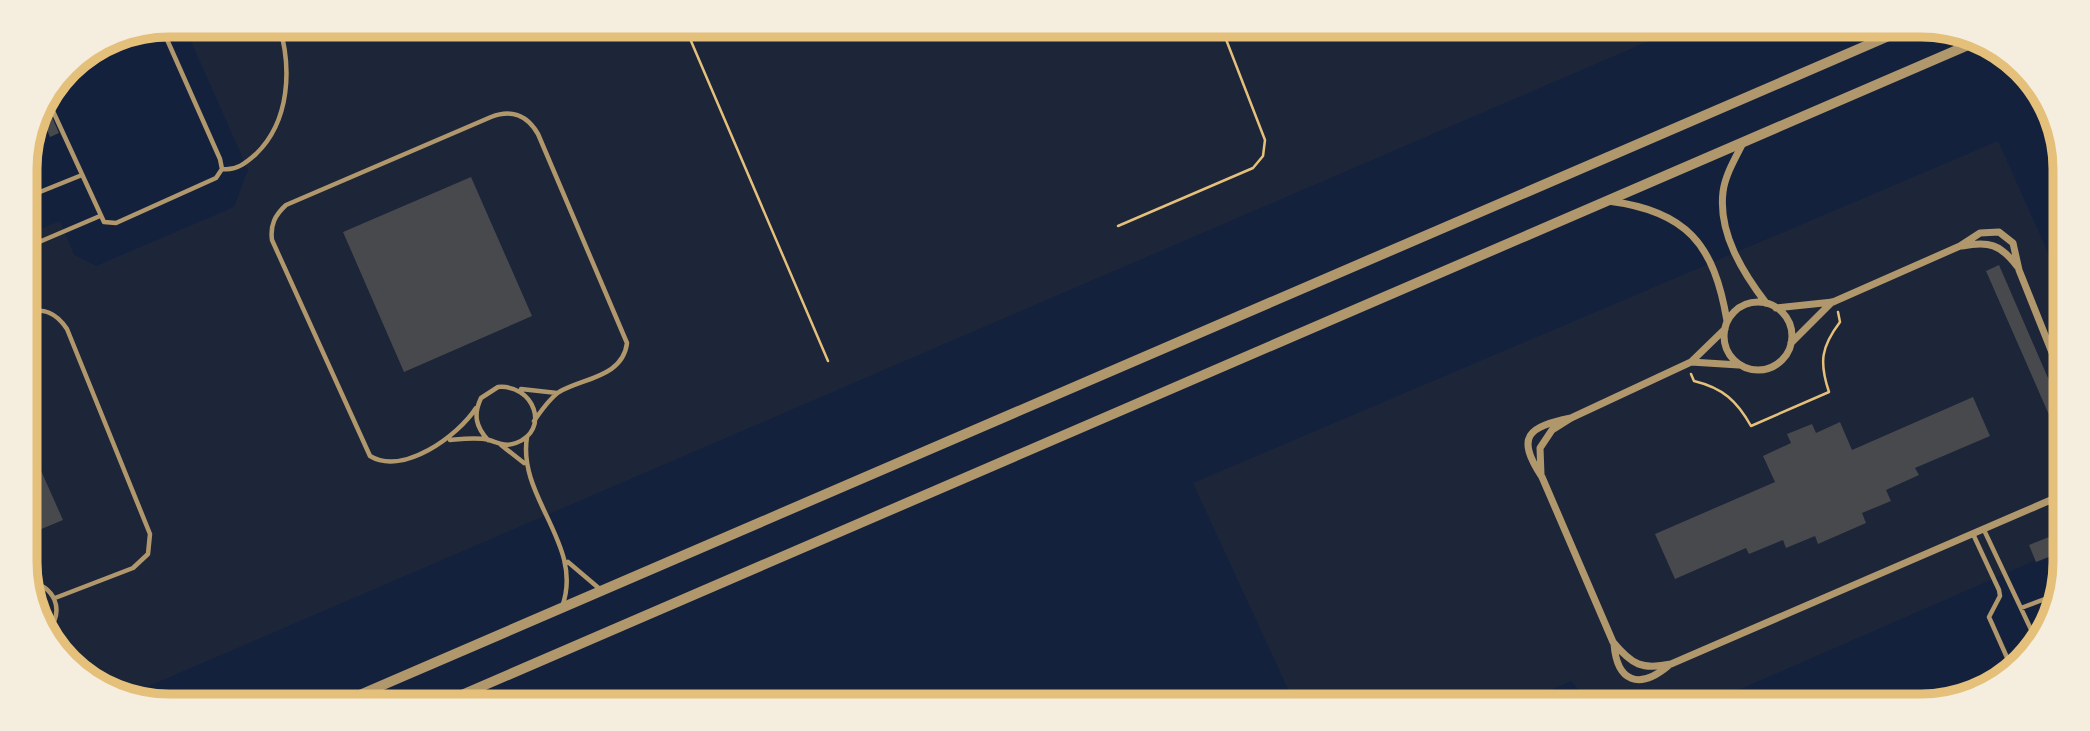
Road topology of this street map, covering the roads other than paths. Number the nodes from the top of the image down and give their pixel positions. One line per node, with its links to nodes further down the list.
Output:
1 (166, 37): 7 (lane)
2 (282, 37): 7 (lane)
3 (1886, 37): 40 (street)
4 (1968, 45): 6 (street)
5 (51, 107): 8 (lane)
6 (1744, 141): 10 (street); 16 (street)
7 (222, 169): 11 (lane)
8 (82, 174): 9 (lane); 11 (lane)
9 (37, 193)
10 (1604, 200): 19 (street); 51 (street)
11 (100, 216): 12 (lane)
12 (37, 243)
13 (1960, 246): 14 (street); 14 (street); 15 (street)
14 (2019, 270): 21 (street)
15 (1834, 301): 17 (street); 20 (street)
16 (1766, 303): 17 (street); 19 (street)
17 (1776, 308): 20 (street)
18 (37, 311): 42 (lane)
19 (1726, 326): 22 (street); 23 (street)
20 (1791, 344): 23 (street)
21 (2053, 354)
22 (1689, 363): 23 (street); 27 (street)
23 (1740, 365)
24 (518, 389): 25 (lane); 26 (lane); 28 (lane)
25 (558, 393): 28 (lane); 30 (lane)
26 (477, 408): 30 (lane); 31 (lane)
27 (1571, 418): 34 (street); 34 (street)
28 (534, 421): 29 (lane)
29 (527, 436): 32 (lane); 33 (lane)
30 (448, 440): 31 (lane)
31 (488, 440): 32 (lane)
32 (499, 444): 33 (lane)
33 (525, 464): 38 (lane)
34 (1542, 477): 47 (street)
35 (2053, 499): 36 (street)
36 (1983, 528): 37 (street); 44 (lane)
37 (1972, 533): 48 (lane); 49 (street)
38 (567, 562): 40 (lane); 43 (lane)
39 (39, 585): 42 (lane)
40 (601, 590): 43 (street)
41 (2049, 597): 44 (lane)
42 (55, 598): 45 (lane)
43 (561, 608): 50 (street)
44 (2021, 608): 46 (lane)
45 (53, 625)
46 (2033, 633)
47 (1614, 642): 49 (street); 49 (street)
48 (2009, 661)
49 (1671, 664)
50 (362, 694)
51 (464, 694)

